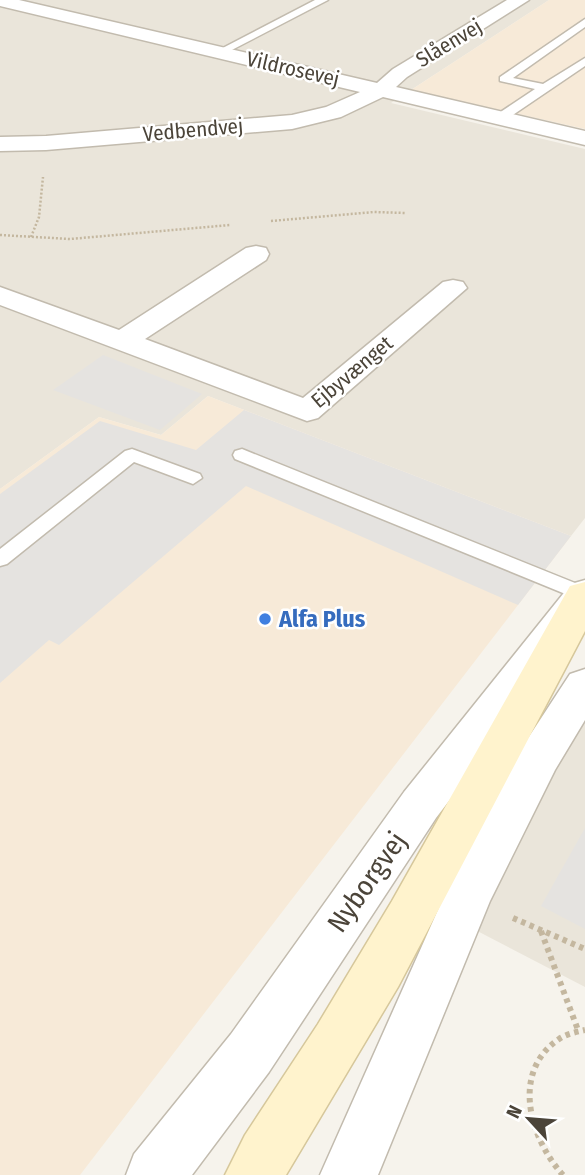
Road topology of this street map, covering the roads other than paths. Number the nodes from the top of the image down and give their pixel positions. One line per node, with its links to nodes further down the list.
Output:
1 (323, 0): 7 (lane)
2 (520, 0): 10 (street, Slåenvej)
3 (0, 1): 5 (street, Vildrosevej)
4 (111, 5): 5 (street)
5 (77, 19): 7 (street, Vildrosevej)
6 (585, 22): 9 (lane)
7 (220, 52): 10 (street, Vildrosevej)
8 (583, 65): 9 (lane)
9 (546, 88): 11 (lane)
10 (381, 90): 11 (street, Vildrosevej); 13 (street, Vedbendvej)
11 (500, 118): 12 (street, Vildrosevej)
12 (585, 138)
13 (0, 144)
14 (256, 254): 17 (street)
15 (453, 288): 17 (street, Ejbyvænget)
16 (0, 295): 17 (street, Ejbyvænget)
17 (122, 341)
18 (242, 455): 21 (lane)
19 (193, 478): 20 (lane)
20 (0, 559)
21 (584, 594): 23 (street, Nyborgvej); 24 (main road)
22 (585, 685): 25 (street)
23 (155, 1175)
24 (254, 1175)
25 (349, 1175)

